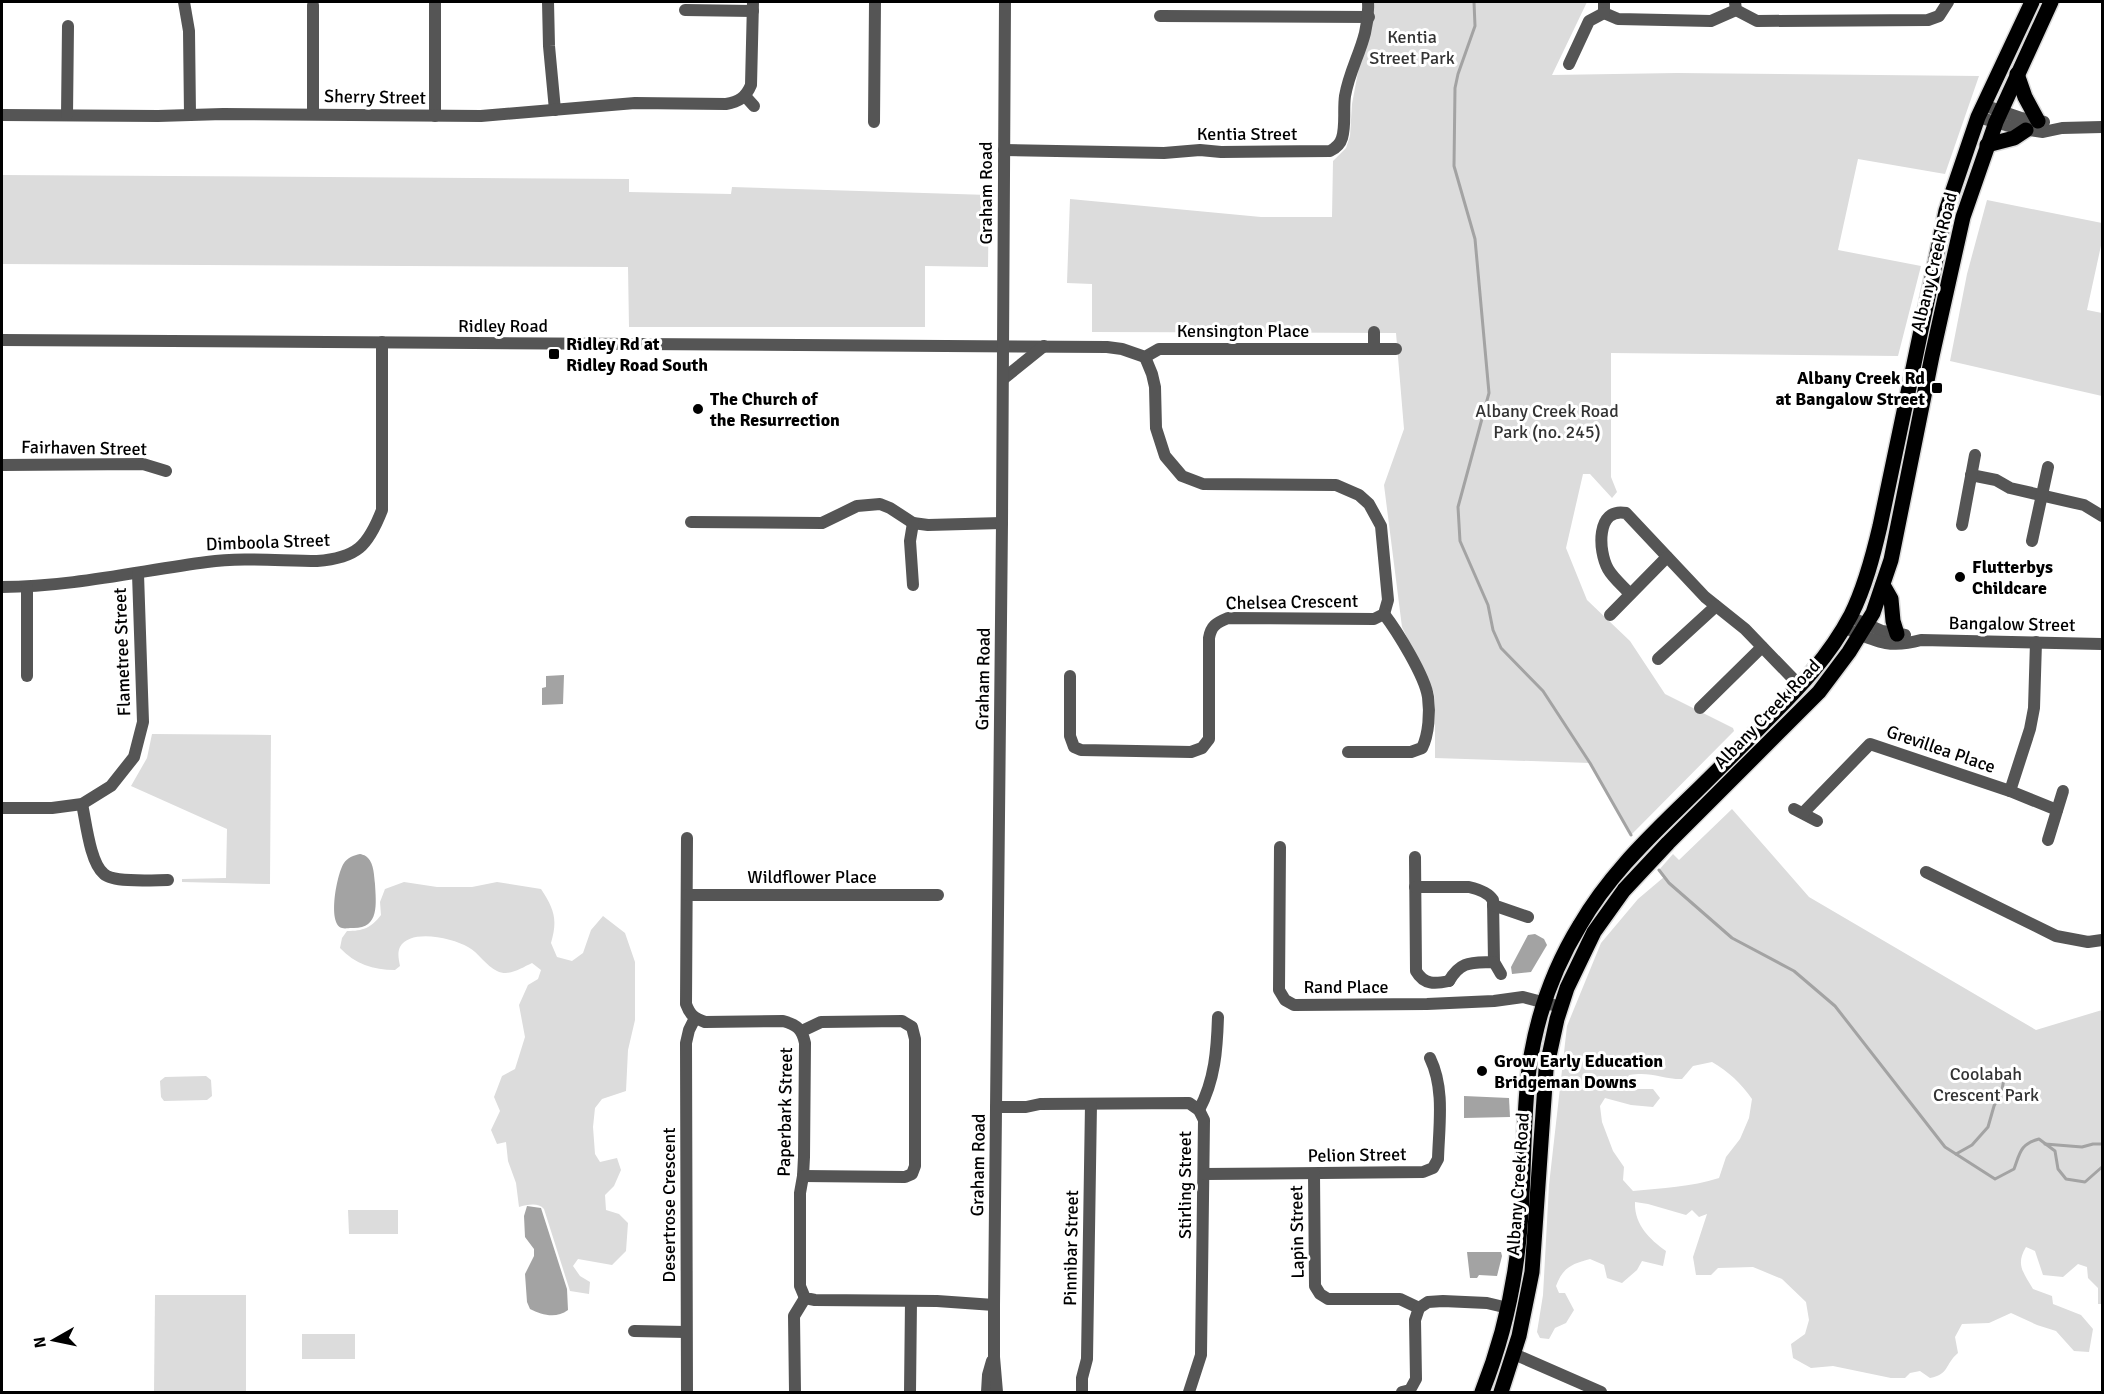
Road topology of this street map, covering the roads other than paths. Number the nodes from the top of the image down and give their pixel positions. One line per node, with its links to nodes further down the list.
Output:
1 (184, 2): 27 (street)
2 (435, 2): 28 (street)
3 (548, 2): 22 (street)
4 (875, 2): 30 (street)
5 (1005, 2): 34 (street, Graham Road)
6 (1368, 2): 16 (street, Kentia Street)
7 (1948, 2): 12 (street)
8 (2032, 2): 23 (main road, Albany Creek Road)
9 (2051, 2): 19 (main road, Albany Creek Road)
10 (313, 5): 24 (street)
11 (753, 6): 14 (street); 20 (street)
12 (1736, 6): 13 (street)
13 (1604, 7): 18 (street)
14 (685, 10)
15 (1160, 16): 16 (street)
16 (1369, 17): 34 (street, Kentia Street)
17 (68, 26): 26 (street)
18 (1569, 64)
19 (2017, 74): 29 (main road, Albany Creek Road); 31 (main road)
20 (745, 96): 21 (street); 22 (street, Sherry Street)
21 (754, 106)
22 (555, 110): 28 (street, Sherry Street)
23 (1981, 111): 29 (street); 66 (main road, Albany Creek Road)
24 (313, 114): 27 (street, Sherry Street); 28 (street, Sherry Street)
25 (2, 115): 26 (street, Sherry Street)
26 (67, 115): 27 (street, Sherry Street)
27 (190, 115)
28 (435, 116)
29 (1998, 116): 31 (street); 33 (main road, Albany Creek Road)
30 (874, 122)
31 (2032, 126): 32 (street); 33 (main road)
32 (2103, 127)
33 (1987, 145): 59 (main road, Albany Creek Road)
34 (1004, 150): 39 (street, Graham Road)
35 (1374, 332): 40 (street)
36 (2, 340): 37 (street, Ridley Road)
37 (382, 342): 39 (street, Ridley Road); 57 (street, Dimboola Street)
38 (1044, 346): 39 (street); 42 (street); 43 (street)
39 (1004, 347): 43 (street, Graham Road)
40 (1374, 349): 41 (street, Kensington Place); 42 (street, Kensington Place)
41 (1396, 349)
42 (1145, 357): 64 (street, Chelsea Crescent)
43 (1003, 379): 52 (street, Graham Road)
44 (1975, 455): 48 (street)
45 (2, 465): 47 (street, Fairhaven Street)
46 (2048, 467): 49 (street)
47 (166, 471)
48 (1971, 475): 49 (street); 54 (street)
49 (2042, 495): 50 (street); 55 (street)
50 (2103, 516)
51 (691, 522): 53 (street)
52 (1002, 523): 53 (street); 108 (street, Graham Road)
53 (913, 524): 58 (street)
54 (1962, 525)
55 (2032, 541)
56 (1667, 557): 62 (street); 62 (street); 63 (street)
57 (138, 573): 61 (street, Dimboola Street); 81 (street, Flametree Street)
58 (913, 585)
59 (1883, 585): 67 (main road, Albany Creek Road); 68 (main road)
60 (2, 587): 61 (street, Dimboola Street)
61 (27, 587): 74 (street)
62 (1630, 594): 65 (street)
63 (1716, 606): 72 (street); 73 (street)
64 (1384, 614): 75 (street, Chelsea Crescent); 78 (street)
65 (1610, 615)
66 (1847, 622): 67 (street, Bangalow Street); 76 (main road, Albany Creek Road)
67 (1863, 630): 68 (street, Bangalow Street); 69 (street, Bangalow Street); 102 (main road, Albany Creek Road)
68 (1897, 634): 69 (street, Bangalow Street)
69 (1921, 640): 70 (street, Bangalow Street)
70 (2036, 642): 71 (street, Bangalow Street); 79 (street)
71 (2103, 644)
72 (1762, 647): 76 (street); 77 (street)
73 (1658, 659)
74 (27, 676)
75 (1070, 676)
76 (1800, 686): 100 (main road, Albany Creek Road)
77 (1700, 708)
78 (1348, 752)
79 (2010, 791): 83 (street, Grevillea Place); 84 (street, Grevillea Place)
80 (2063, 791): 83 (street)
81 (82, 804): 82 (street, Flametree Street); 90 (street)
82 (2, 808)
83 (2057, 810): 86 (street)
84 (1816, 821)
85 (687, 838): 92 (street)
86 (2048, 840)
87 (1280, 847): 101 (street, Rand Place)
88 (1415, 857): 91 (street)
89 (1926, 873): 96 (street)
90 (168, 880)
91 (1415, 887): 94 (street); 99 (street)
92 (687, 895): 93 (street, Wildflower Place); 104 (street)
93 (938, 895)
94 (1493, 905): 95 (street); 97 (street)
95 (1528, 917)
96 (2103, 940)
97 (1494, 962): 98 (street); 99 (street)
98 (1501, 974)
99 (1449, 981): 101 (street)
100 (1545, 1002): 101 (street, Rand Place); 102 (street, Rand Place); 117 (main road, Albany Creek Road)
101 (1455, 1003)
102 (1561, 1007): 120 (main road, Albany Creek Road)
103 (1218, 1017): 109 (street)
104 (695, 1018): 105 (street, Paperbark Street); 119 (street, Desertrose Crescent)
105 (802, 1031): 112 (street, Paperbark Street); 112 (street)
106 (1430, 1058): 111 (street, Pelion Street)
107 (1090, 1104): 108 (street, Stirling Street); 109 (street, Stirling Street); 127 (street, Pinnibar Street)
108 (996, 1107): 115 (street, Graham Road)
109 (1200, 1110): 110 (street, Stirling Street)
110 (1204, 1174): 111 (street, Pelion Street); 128 (street, Stirling Street)
111 (1314, 1174): 116 (street, Lapin Street)
112 (803, 1176): 113 (street, Paperbark Street)
113 (805, 1298): 114 (street); 123 (street)
114 (911, 1301): 115 (street); 124 (street)
115 (994, 1305): 121 (street, Graham Road)
116 (1419, 1308): 117 (street); 129 (street)
117 (1508, 1308): 130 (main road, Albany Creek Road)
118 (634, 1331): 119 (street)
119 (686, 1332): 122 (street, Desertrose Crescent)
120 (1514, 1354): 131 (main road, Albany Creek Road); 132 (street)
121 (994, 1357): 125 (street, Graham Road); 126 (street, Graham Road)
122 (687, 1392)
123 (795, 1392)
124 (910, 1392)
125 (987, 1392)
126 (997, 1392)
127 (1082, 1392)
128 (1189, 1392)
129 (1402, 1392)
130 (1482, 1392)
131 (1502, 1392)
132 (1601, 1392)

